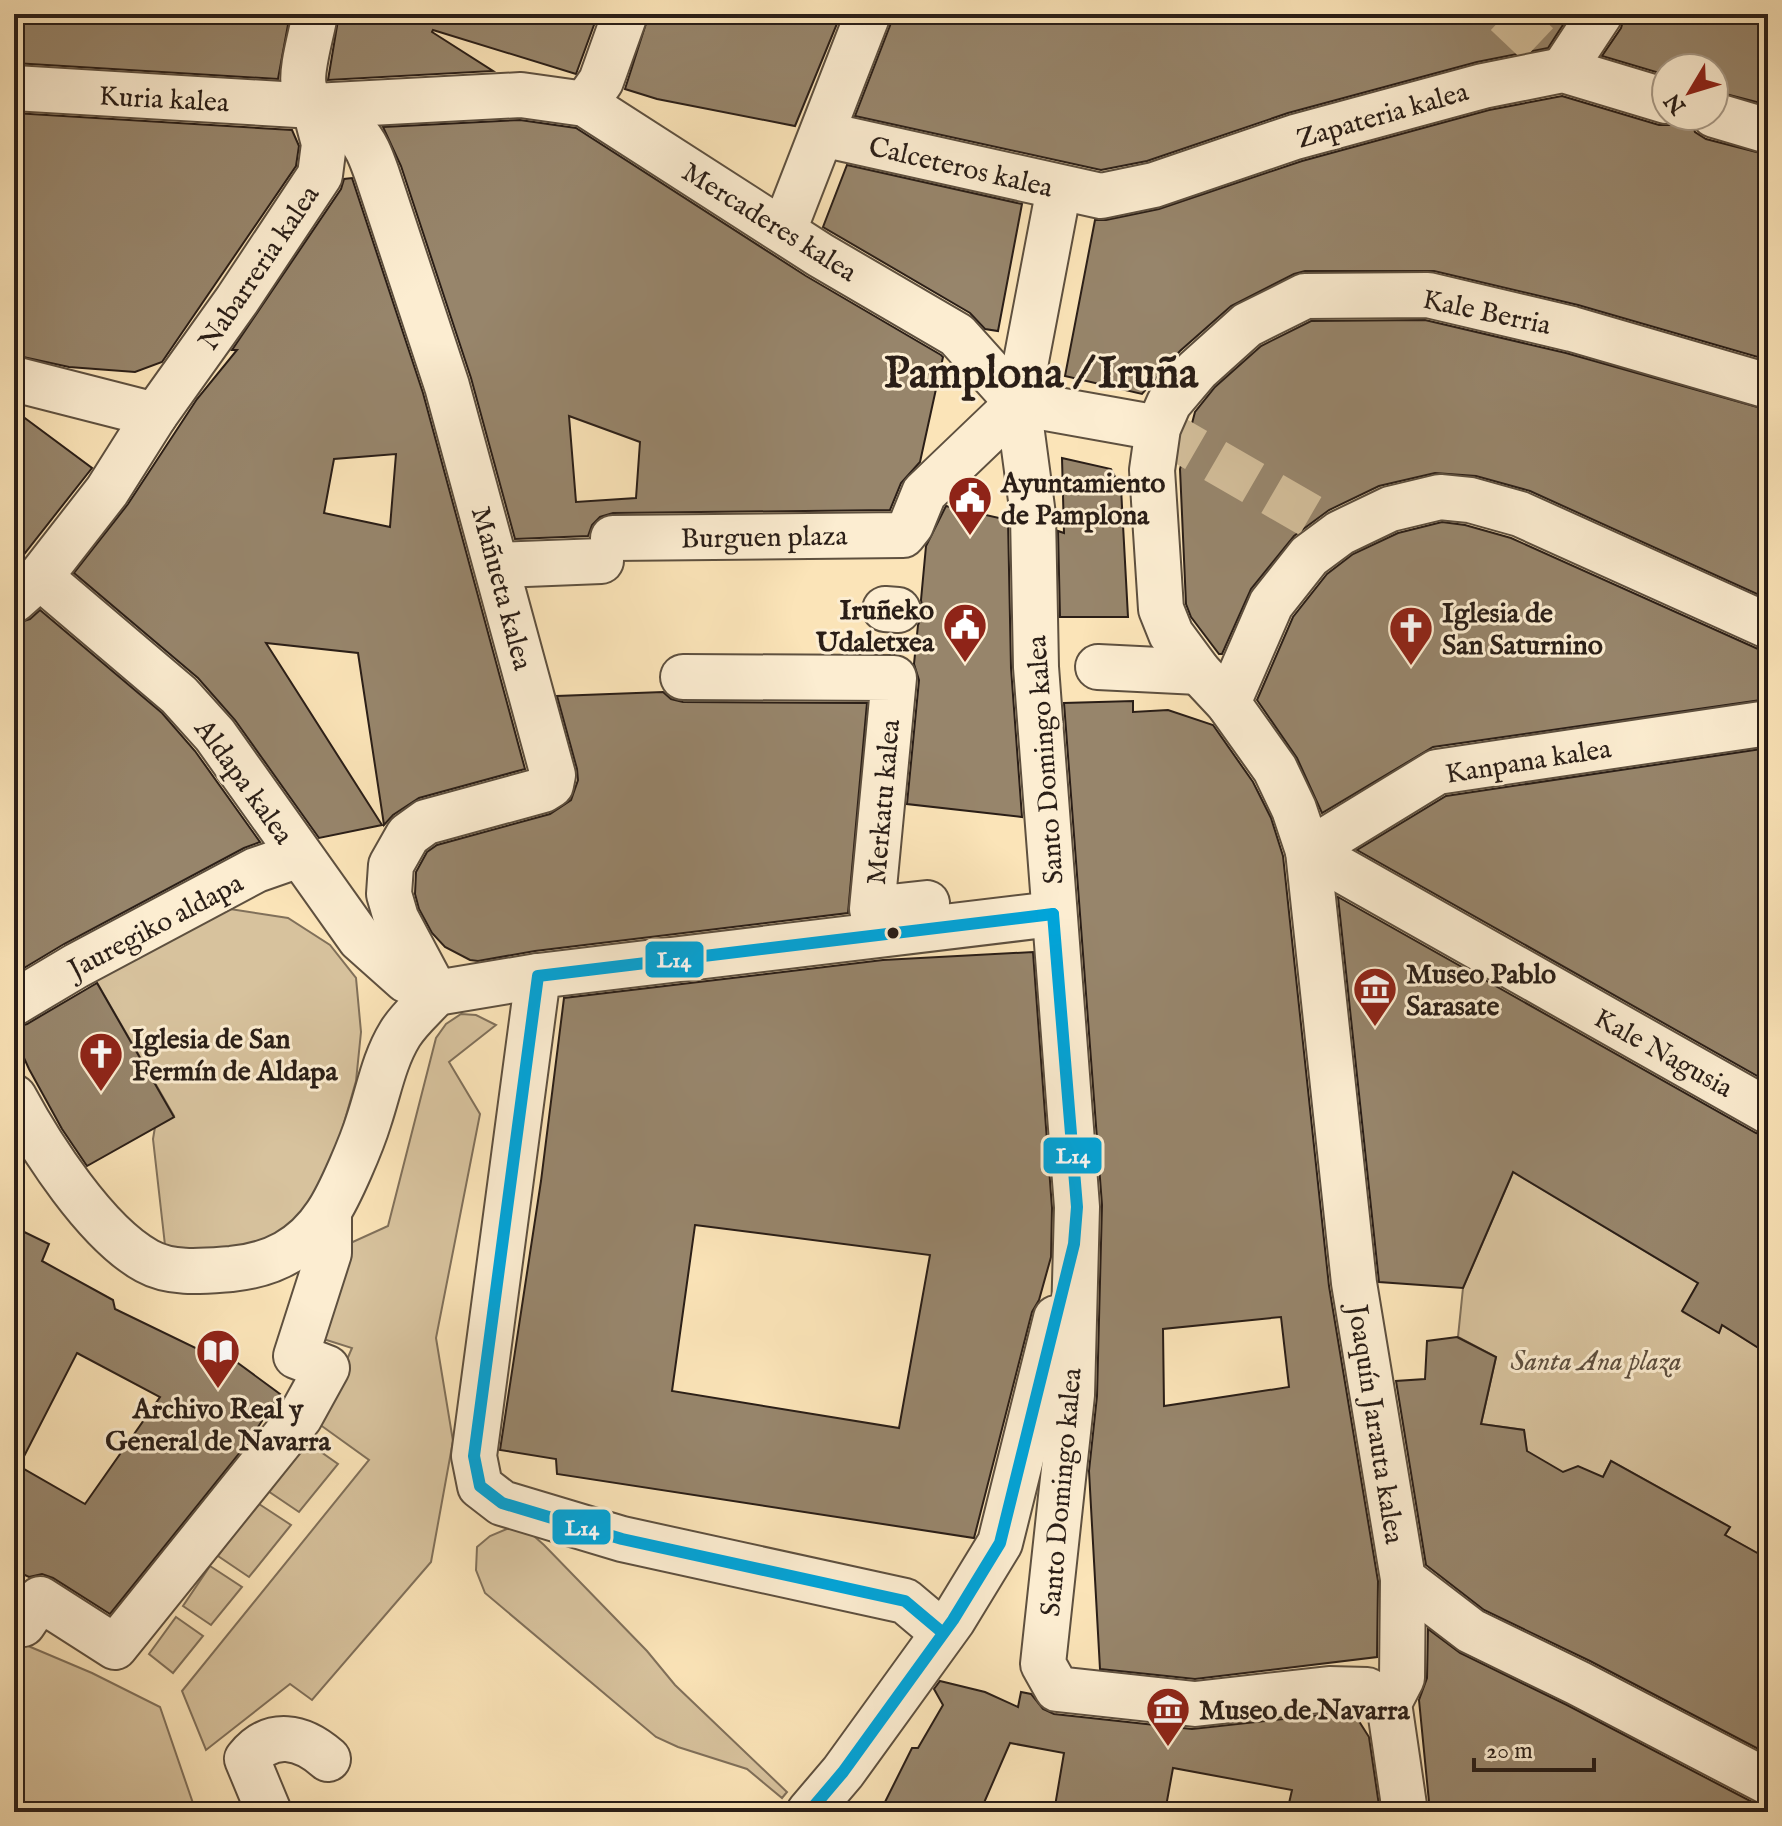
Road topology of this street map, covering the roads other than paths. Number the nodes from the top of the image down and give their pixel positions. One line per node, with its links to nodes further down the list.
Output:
1 (315, 14): 9 (street, Nabarreria kalea)
2 (625, 14): 8 (street)
3 (868, 14): 12 (street)
4 (1600, 14): 5 (street)
5 (1554, 61): 7 (street, Zapateria kalea); 14 (street, Zapateria kalea)
6 (14, 88): 9 (street, Kuria kalea)
7 (1650, 95)
8 (585, 104): 9 (street, Kuria kalea); 15 (street, Mercaderes kalea)
9 (314, 106): 19 (street, Nabarreria kalea); 21 (street, Mañueta kalea)
10 (1730, 120): 11 (street)
11 (1768, 131)
12 (822, 134): 13 (street, Calceteros kalea); 15 (street)
13 (1059, 188): 14 (street, Calceteros kalea); 18 (street, Santo Domingo kalea)
14 (1101, 196)
15 (784, 230): 18 (street, Mercaderes kalea)
16 (14, 379): 19 (street)
17 (1768, 386): 20 (street, Kale Berria)
18 (1018, 403): 20 (street); 21 (street, Burguen plaza); 24 (street, Santo Domingo kalea)
19 (155, 415): 22 (street, Nabarreria kalea)
20 (1158, 428): 25 (street, Joaquín Jarauta kalea)
21 (498, 565): 34 (street, Mañueta kalea)
22 (27, 588): 30 (street, Aldapa kalea)
23 (1768, 626): 27 (street)
24 (1067, 667): 25 (street); 31 (street, Santo Domingo kalea)
25 (1199, 672): 27 (street, Joaquín Jarauta kalea)
26 (683, 677): 32 (street, Merkatu kalea)
27 (1228, 703): 29 (street, Joaquín Jarauta kalea)
28 (1768, 723): 29 (street, Kanpana kalea)
29 (1308, 851): 37 (street, Kale Nagusia); 40 (street, Joaquín Jarauta kalea)
30 (299, 855): 34 (street, Aldapa kalea); 35 (street, Jauregiko aldapa)
31 (1053, 914): 32 (street); 39 (street, Santo Domingo kalea)
32 (1009, 919): 33 (street)
33 (538, 976): 34 (street); 42 (street)
34 (436, 993): 38 (street)
35 (14, 1003)
36 (15, 1099): 38 (street)
37 (1768, 1111)
38 (329, 1212): 41 (street)
39 (1074, 1244): 42 (street, Santo Domingo kalea); 43 (street, Santo Domingo kalea)
40 (1403, 1579): 43 (street); 45 (street, Joaquín Jarauta kalea)
41 (18, 1622)
42 (943, 1633): 47 (street, Santo Domingo kalea)
43 (1389, 1703): 48 (street)
44 (328, 1759): 46 (street)
45 (1768, 1782)
46 (269, 1812)
47 (809, 1812)
48 (1405, 1812)

